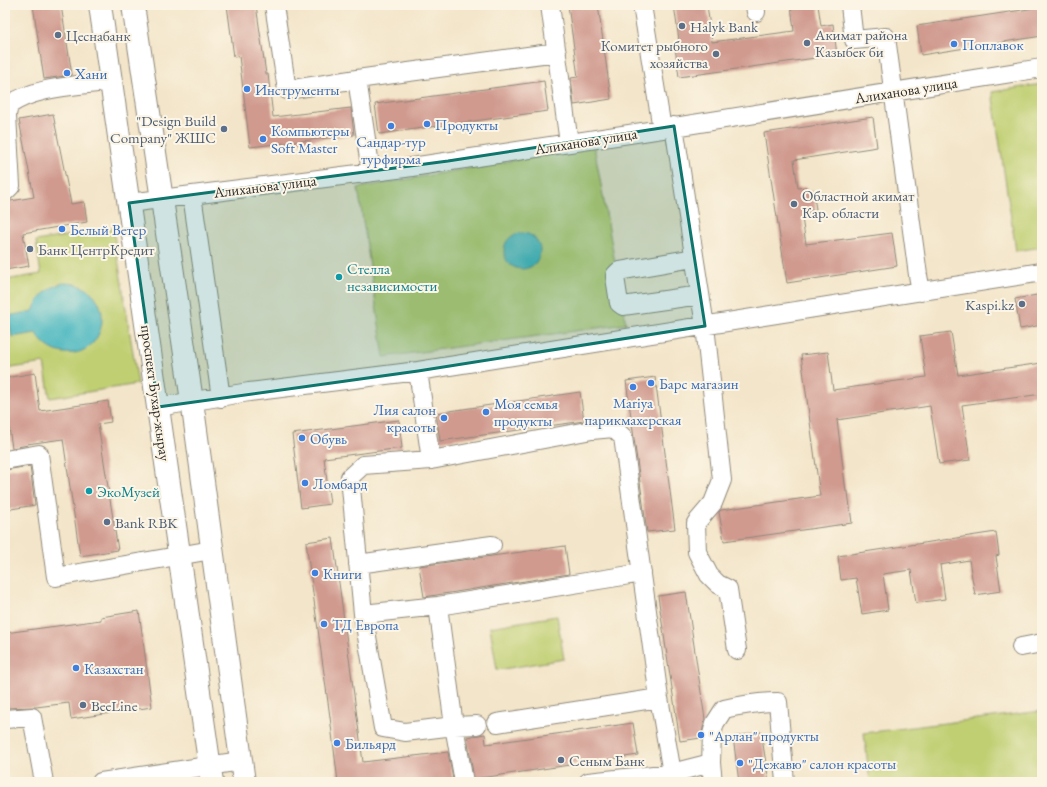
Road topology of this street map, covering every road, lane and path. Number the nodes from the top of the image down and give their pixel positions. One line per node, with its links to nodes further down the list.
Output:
1 (100, 5): 10 (main road, проспект Бухар-жырау)
2 (133, 5): 17 (main road)
3 (274, 5): 9 (street)
4 (550, 5): 7 (street)
5 (642, 5): 12 (street)
6 (850, 5): 11 (street)
7 (557, 52): 9 (street); 13 (street)
8 (1042, 68): 11 (street, Алиханова улица)
9 (357, 79): 14 (street)
10 (111, 82): 15 (street); 18 (main road, проспект Бухар-жырау)
11 (892, 92): 12 (street, Алиханова улица); 21 (street)
12 (668, 128): 13 (street, Алиханова улица); 19 (street)
13 (569, 143): 14 (street, Алиханова улица)
14 (371, 172): 16 (street, Алиханова улица)
15 (5, 192)
16 (192, 195): 17 (street, Алиханова улица); 25 (street)
17 (161, 199): 18 (street, Алиханова улица); 26 (main road)
18 (129, 203): 27 (main road, проспект Бухар-жырау)
19 (694, 258): 22 (street); 22 (street)
20 (1042, 272): 21 (street)
21 (921, 292): 23 (street)
22 (700, 295): 23 (street)
23 (705, 326): 24 (street); 39 (street)
24 (418, 371): 25 (street); 29 (street)
25 (221, 398): 26 (street)
26 (192, 402): 27 (street); 31 (main road)
27 (158, 407): 32 (main road, проспект Бухар-жырау)
28 (5, 460): 32 (street)
29 (431, 460): 33 (street); 34 (street)
30 (492, 545): 33 (street)
31 (212, 550): 32 (street); 46 (main road)
32 (180, 556): 48 (main road, проспект Бухар-жырау)
33 (358, 564): 36 (street)
34 (642, 573): 35 (street); 40 (street)
35 (438, 606): 36 (street); 44 (street)
36 (363, 614): 44 (street)
37 (1042, 643): 38 (street)
38 (1021, 647)
39 (737, 650)
40 (660, 698): 42 (street); 47 (street)
41 (5, 720): 49 (street)
42 (497, 723)
43 (477, 725): 44 (street)
44 (454, 726): 51 (street)
45 (711, 763): 47 (street); 53 (street); 54 (street)
46 (243, 772): 48 (street)
47 (672, 772): 52 (street)
48 (211, 774): 50 (street)
49 (44, 782)
50 (101, 782)
51 (464, 782)
52 (588, 782)
53 (713, 782)
54 (785, 782)

